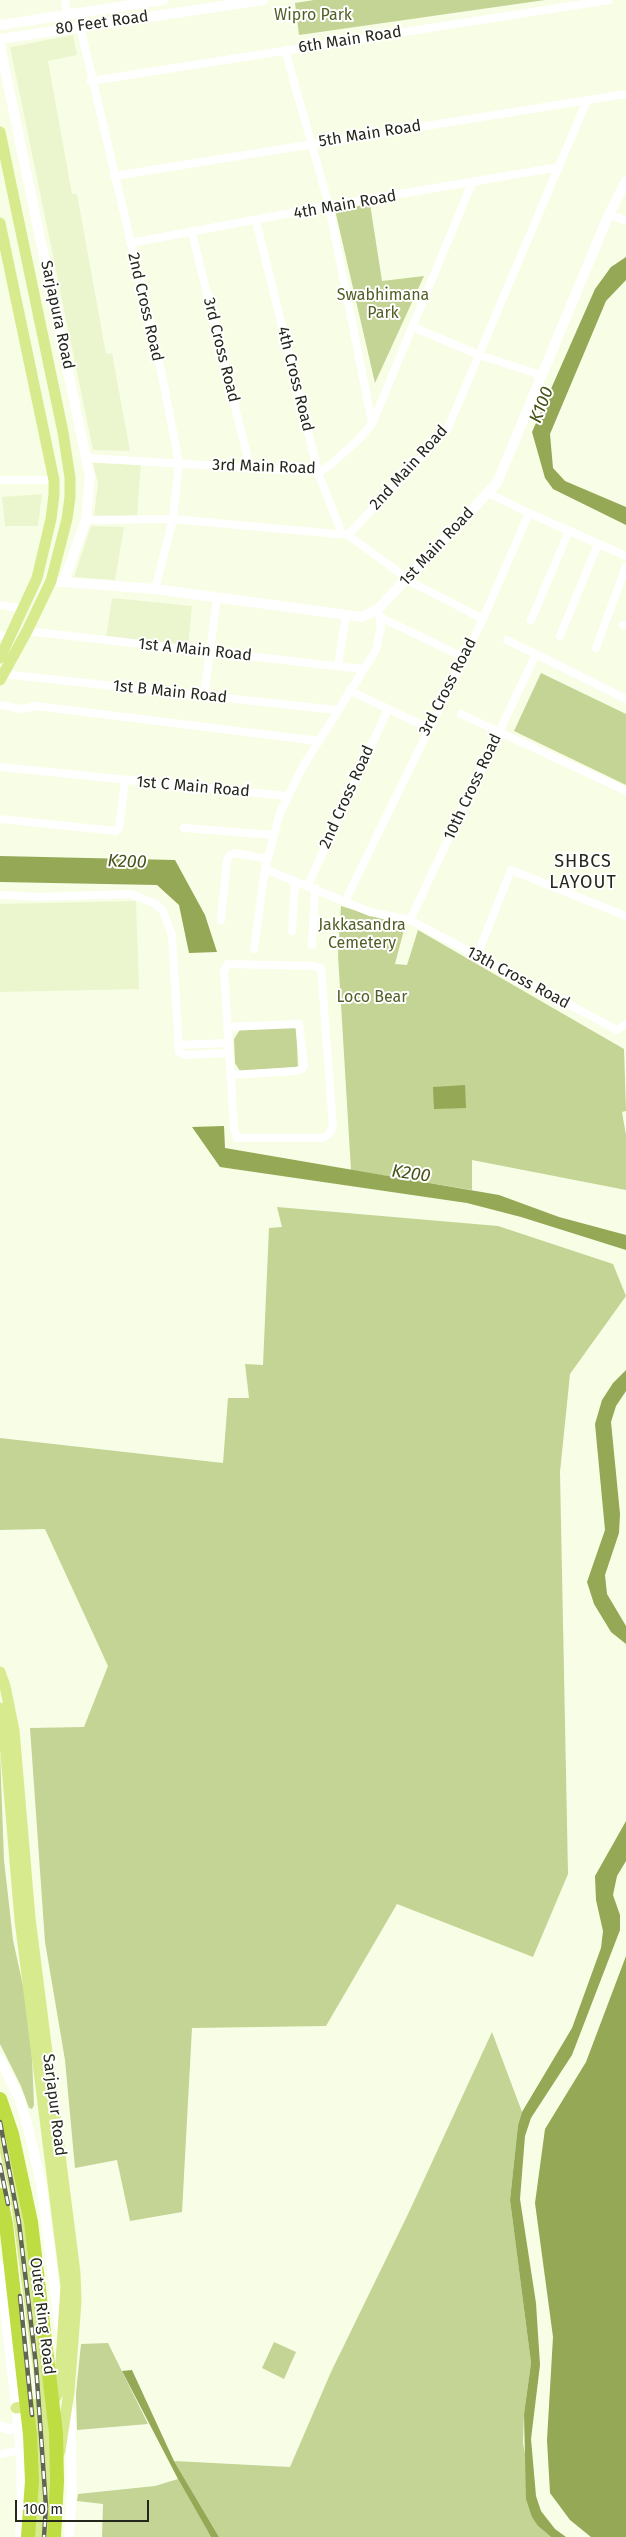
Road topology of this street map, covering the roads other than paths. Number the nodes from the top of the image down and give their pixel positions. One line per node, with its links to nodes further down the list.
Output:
1 (65, 0): 6 (street)
2 (163, 0): 5 (street, 80 Feet Road)
3 (263, 0): 8 (street, 80 Feet Road)
4 (609, 0): 11 (street, 6th Main Road)
5 (127, 3): 6 (street, 80 Feet Road)
6 (67, 14): 7 (street, 80 Feet Road)
7 (0, 26)
8 (80, 26): 9 (street, 80 Feet Road); 12 (street, 2nd Cross Road)
9 (0, 38)
10 (0, 46): 34 (street, Sarjapura Road)
11 (285, 50): 12 (street, 6th Main Road); 16 (street)
12 (91, 81): 18 (street, 2nd Cross Road)
13 (626, 94): 14 (street, 5th Main Road)
14 (587, 100): 16 (street, 5th Main Road); 17 (street, 2nd Main Road)
15 (0, 132): 32 (main road, Sarjapura Road)
16 (311, 144): 18 (street, 5th Main Road); 21 (street)
17 (559, 168): 19 (street, 4th Main Road); 29 (street, 2nd Main Road)
18 (114, 176): 27 (street, 2nd Cross Road)
19 (472, 184): 21 (street, 4th Main Road); 28 (street, 3rd Main Road)
20 (625, 186): 22 (street, 1st Main Road)
21 (329, 206): 23 (street, 4th Main Road); 31 (street)
22 (610, 214): 24 (street); 30 (street, 1st Main Road)
23 (256, 221): 26 (street, 4th Main Road); 37 (street, 4th Cross Road)
24 (626, 221)
25 (0, 223): 33 (main road)
26 (192, 233): 27 (street, 4th Main Road); 36 (street, 3rd Cross Road)
27 (130, 243): 35 (street, 2nd Cross Road)
28 (413, 327): 29 (street); 31 (street, 3rd Main Road)
29 (479, 354): 30 (street); 45 (street, 2nd Main Road)
30 (541, 375): 40 (street, 1st Main Road)
31 (372, 424): 37 (street, 3rd Main Road)
32 (63, 432): 33 (main road); 50 (main road, Sarjapura Road)
33 (44, 435): 39 (main road)
34 (87, 458): 35 (street, 3rd Main Road); 43 (street, Sarjapura Road)
35 (179, 463): 36 (street, 3rd Main Road); 42 (street, 2nd Cross Road)
36 (250, 467): 37 (street, 3rd Main Road)
37 (318, 472): 45 (street, 4th Cross Road)
38 (0, 480): 39 (street)
39 (54, 480): 55 (main road)
40 (488, 493): 41 (street); 49 (street, 1st Main Road)
41 (529, 513): 44 (street); 58 (street, 3rd Cross Road)
42 (174, 519): 43 (street); 45 (street); 52 (street, 2nd Cross Road)
43 (86, 520): 51 (street, Sarjapura Road)
44 (569, 531): 46 (street); 59 (street)
45 (345, 534): 49 (street)
46 (598, 544): 47 (street); 62 (street)
47 (626, 556)
48 (626, 566): 64 (street)
49 (407, 578): 56 (street, 1st Main Road); 58 (street)
50 (51, 581): 51 (street); 60 (main road)
51 (64, 581): 52 (street)
52 (155, 589): 53 (street)
53 (217, 598): 57 (street); 65 (street)
54 (0, 605): 55 (street)
55 (24, 609): 61 (main road)
56 (379, 613): 57 (street); 68 (street); 70 (street)
57 (346, 615): 69 (street)
58 (482, 619): 68 (street, 3rd Cross Road)
59 (531, 620)
60 (27, 631): 65 (street, 1st A Main Road); 71 (main road)
61 (5, 636): 66 (main road)
62 (560, 636)
63 (507, 640): 67 (street)
64 (596, 648)
65 (210, 652): 69 (street, 1st A Main Road); 73 (street)
66 (1, 654)
67 (536, 654): 74 (street); 81 (street, 10th Cross Road)
68 (463, 657): 79 (street, 3rd Cross Road)
69 (338, 666): 70 (street, 1st A Main Road)
70 (362, 669): 72 (street)
71 (2, 677): 73 (street, 1st B Main Road)
72 (349, 690): 76 (street); 77 (street)
73 (204, 696): 77 (street, 1st B Main Road)
74 (626, 699)
75 (0, 705): 80 (street)
76 (388, 709): 79 (street); 94 (street, 2nd Cross Road)
77 (337, 710): 83 (street)
78 (461, 714): 81 (street)
79 (428, 728): 96 (street, 3rd Cross Road)
80 (236, 731): 82 (street); 83 (street)
81 (499, 731): 86 (street); 99 (street, 10th Cross Road)
82 (234, 740)
83 (319, 741): 87 (street)
84 (0, 767): 85 (street, 1st C Main Road)
85 (125, 781): 87 (street, 1st C Main Road); 88 (street)
86 (626, 790)
87 (287, 796): 90 (street)
88 (0, 819)
89 (184, 828): 90 (street)
90 (273, 836): 91 (street)
91 (268, 859): 92 (street); 98 (street)
92 (266, 869): 93 (street, 13th Cross Road); 102 (street)
93 (295, 881): 94 (street, 13th Cross Road); 100 (street)
94 (312, 886): 96 (street, 13th Cross Road); 101 (street)
95 (0, 895): 107 (street)
96 (345, 901): 99 (street, 13th Cross Road)
97 (626, 916): 103 (street)
98 (221, 920)
99 (410, 920): 103 (street, 13th Cross Road)
100 (292, 931)
101 (312, 945)
102 (254, 949)
103 (477, 956): 104 (street, 13th Cross Road)
104 (626, 1024)
105 (227, 1027): 106 (street); 109 (street); 109 (street)
106 (228, 1043): 107 (street); 108 (street)
107 (178, 1045): 108 (street)
108 (229, 1054): 109 (street)
109 (230, 1075)
110 (0, 1672): 119 (main road, Sarjapur Road)
111 (0, 1708): 118 (main road, Sarjapur Road)
112 (0, 2060): 118 (street)
113 (0, 2099): 131 (highway, Outer Ring Road)
114 (0, 2130): 120 (main road, Outer Ring Road)
115 (0, 2195): 128 (highway, Outer Ring Road)
116 (0, 2266): 117 (street)
117 (2, 2298): 121 (street)
118 (62, 2341): 119 (street); 120 (main road, Sarjapur Road)
119 (69, 2392): 126 (main road, Sarjapur Road); 132 (street)
120 (39, 2404): 121 (main road); 126 (main road, Outer Ring Road); 129 (main road)
121 (16, 2408): 123 (street)
122 (0, 2426): 123 (street)
123 (19, 2428): 124 (street)
124 (21, 2450): 125 (street); 127 (street)
125 (0, 2454)
126 (49, 2473): 130 (main road, Sarjapur Road)
127 (20, 2537)
128 (28, 2537)
129 (36, 2537)
130 (46, 2537)
131 (54, 2537)
132 (69, 2537)

